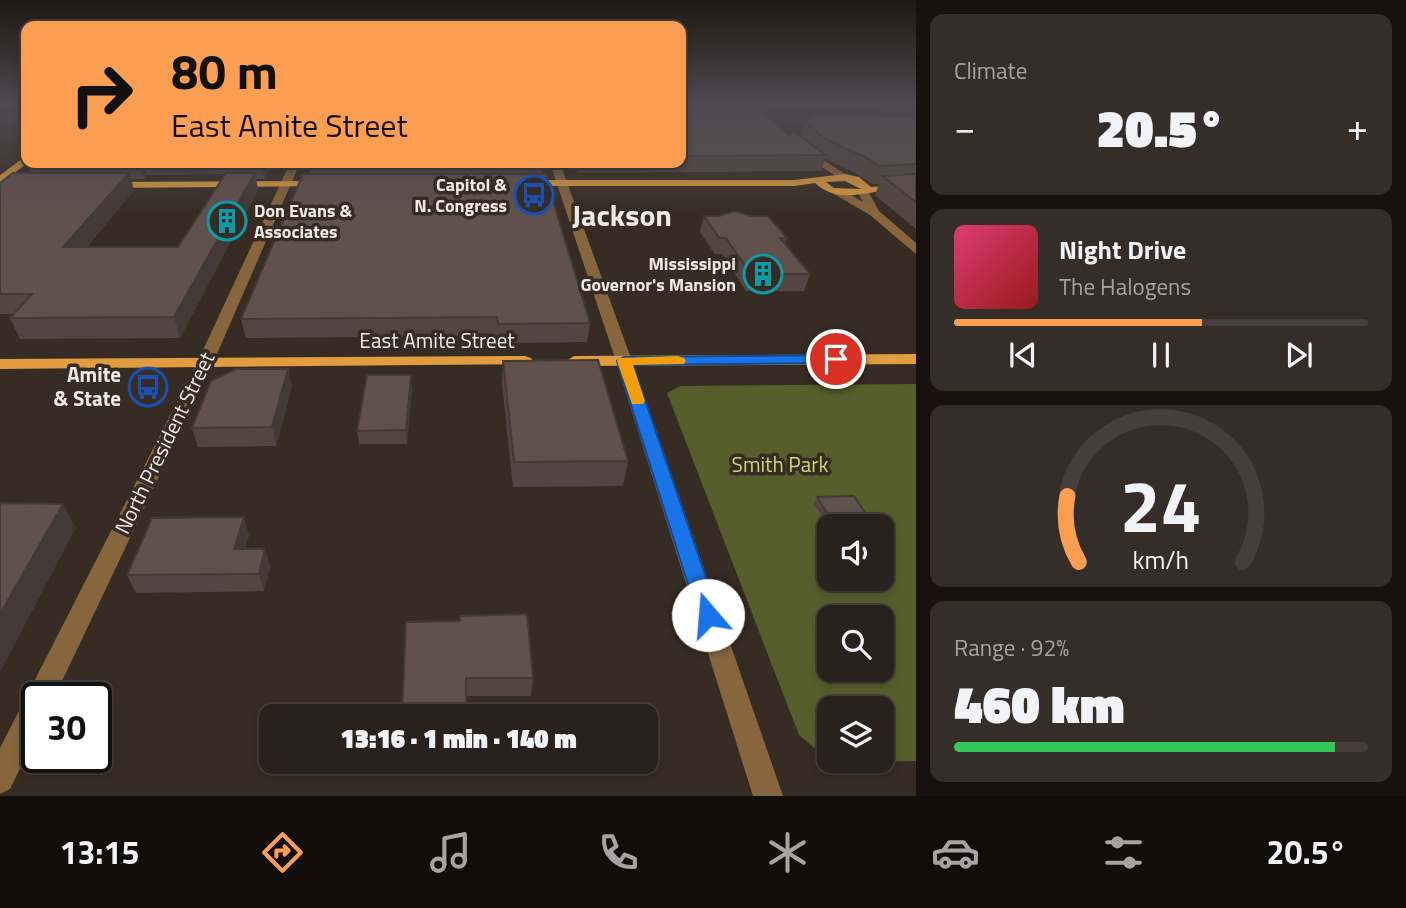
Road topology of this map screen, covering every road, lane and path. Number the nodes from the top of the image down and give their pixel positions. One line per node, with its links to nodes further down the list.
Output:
1 (795, 143): 2 (street)
2 (814, 160): 6 (street); 7 (street)
3 (21, 164): 8 (main road)
4 (293, 168): 11 (street, North President Street)
5 (561, 178): 6 (main road); 10 (main road); 14 (main road); 19 (street)
6 (822, 179): 7 (main road); 14 (main road)
7 (850, 179): 9 (main road); 15 (main road)
8 (4, 183)
9 (916, 185): 15 (main road)
10 (514, 187)
11 (283, 188): 12 (main road); 13 (main road); 21 (street, North President Street)
12 (333, 188)
13 (91, 189)
14 (834, 192): 15 (main road); 16 (street)
15 (866, 192): 16 (street)
16 (874, 213): 17 (street)
17 (916, 250)
18 (916, 359): 19 (main road, East Amite Street)
19 (624, 361): 21 (main road, East Amite Street); 25 (street)
20 (0, 363): 21 (main road, East Amite Street)
21 (205, 363): 22 (street, North President Street)
22 (48, 682)
23 (21, 736): 24 (street)
24 (0, 779)
25 (768, 796)

